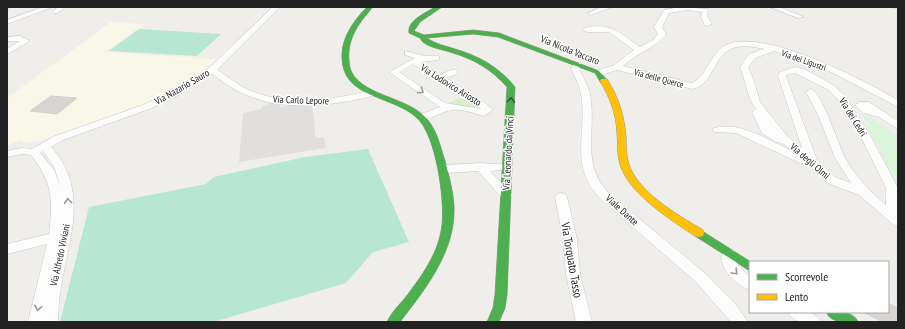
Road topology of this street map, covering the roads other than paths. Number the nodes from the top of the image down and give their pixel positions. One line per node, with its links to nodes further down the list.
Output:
1 (63, 7): 8 (street)
2 (277, 7): 25 (street, Via Nazario Sauro)
3 (370, 7): 30 (street)
4 (438, 7): 16 (street)
5 (602, 7): 9 (street)
6 (609, 7): 9 (street)
7 (773, 7): 12 (street)
8 (52, 10): 14 (street)
9 (593, 10)
10 (22, 11): 11 (street)
11 (7, 16)
12 (800, 17)
13 (708, 24): 19 (street)
14 (9, 25)
15 (587, 30): 19 (street)
16 (423, 37): 23 (street, Via Nicola Vaccaro); 45 (street, Via Leonardo da Vinci, one-way to 16)
17 (7, 39): 20 (street)
18 (772, 49): 24 (street, Via delle Querce); 31 (street, Via dei Ligustri); 32 (street, Via dei Ligustri)
19 (639, 50): 24 (street)
20 (7, 52)
21 (410, 57): 22 (street); 28 (street, Via Lodovico Ariosto); 33 (street, Via Lodovico Ariosto, one-way to 33)
22 (436, 58)
23 (578, 65): 27 (street, Via Nicola Vaccaro); 64 (street, Viale Dante)
24 (617, 67): 27 (street)
25 (212, 70): 30 (street, Via Carlo Lepore); 40 (street, Via Nazario Sauro)
26 (454, 72): 28 (street)
27 (599, 73): 54 (street, Via Nicola Vaccaro)
28 (439, 78): 33 (street, Via Lodovico Ariosto)
29 (811, 92): 48 (street)
30 (372, 93): 35 (street)
31 (755, 102): 38 (street, Via dei Ligustri); 39 (street)
32 (898, 104)
33 (450, 106): 35 (street, Via Lodovico Ariosto)
34 (880, 114): 36 (street)
35 (422, 117): 46 (street)
36 (898, 126)
37 (718, 130): 47 (street)
38 (783, 138): 39 (street, Via degli Olmi)
39 (794, 147): 43 (street, Via degli Olmi)
40 (39, 149): 41 (street, Via Nazario Sauro); 42 (street, Via Nazario Sauro); 52 (street, Via Alfredo Viviani); 60 (street, Via Alfredo Viviani, one-way to 40)
41 (7, 150)
42 (7, 154)
43 (812, 161): 47 (street, Via degli Olmi); 51 (street, Via dei Cedri)
44 (481, 167): 45 (street); 46 (street); 49 (street)
45 (507, 167): 49 (street, Via Leonardo da Vinci)
46 (445, 170): 61 (street)
47 (830, 180): 48 (street, Via degli Olmi)
48 (863, 192): 51 (street, Via degli Olmi)
49 (506, 195): 62 (street, Via Leonardo da Vinci)
50 (561, 197): 63 (street, Via Torquato Tasso)
51 (895, 219)
52 (55, 237): 53 (street); 59 (street, Via Alfredo Viviani, one-way to 59)
53 (7, 249)
54 (729, 254): 55 (street, Via Nicola Vaccaro); 56 (street, one-way to 56)
55 (749, 266)
56 (749, 283)
57 (798, 313): 65 (street)
58 (834, 313): 66 (street)
59 (36, 322)
60 (50, 322)
61 (393, 322)
62 (493, 322)
63 (584, 322)
64 (740, 322)
65 (813, 322)
66 (852, 322)

